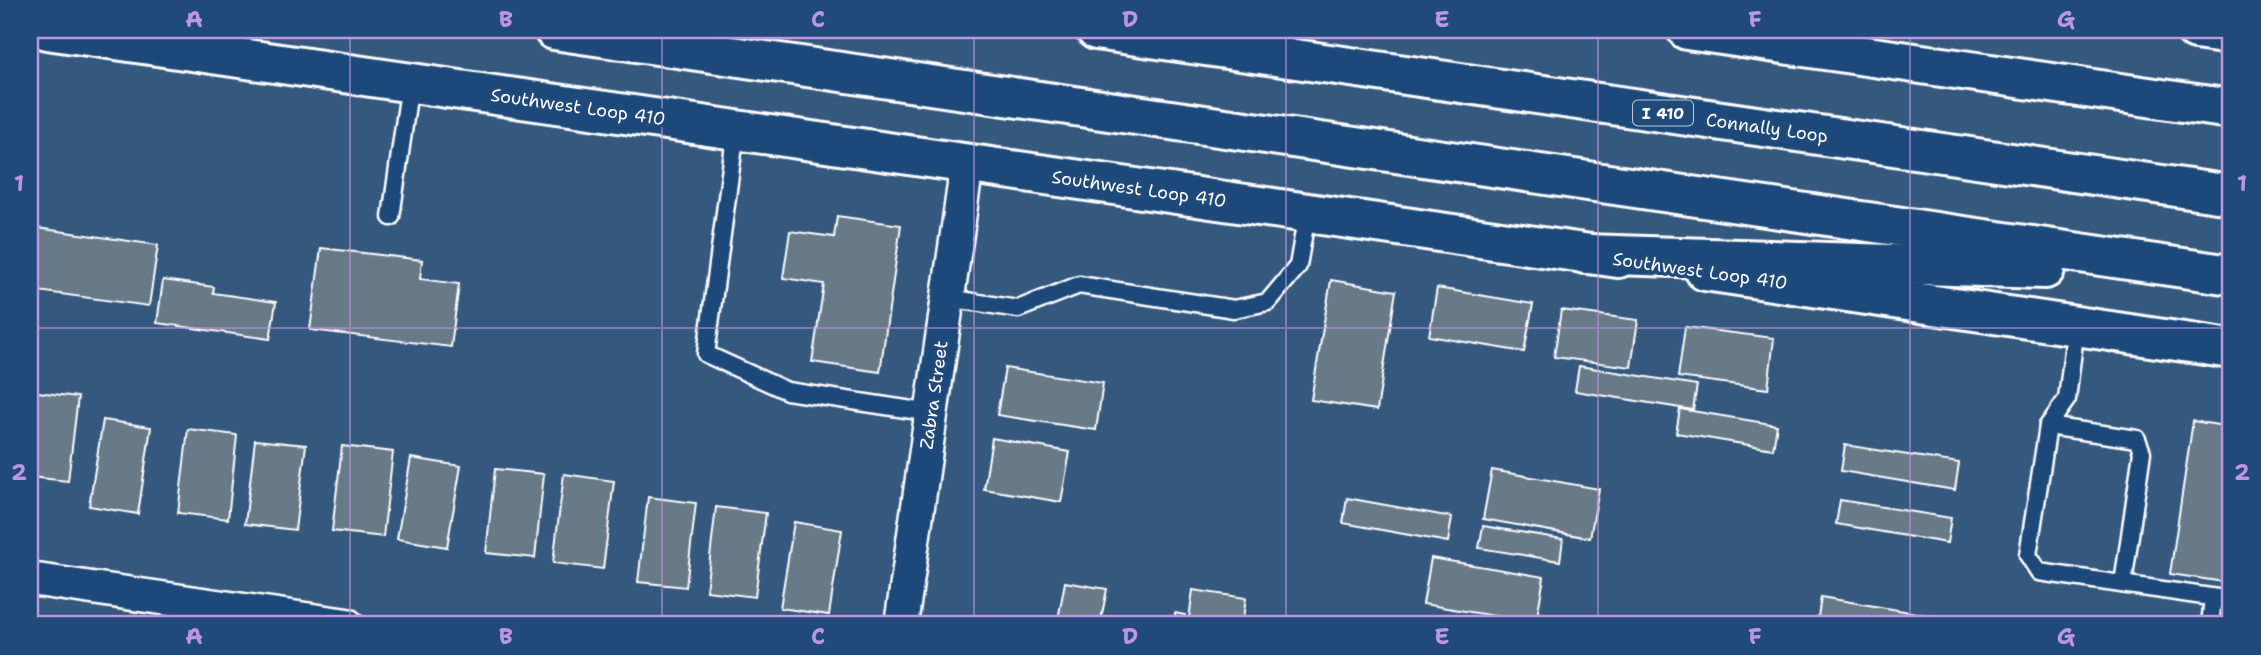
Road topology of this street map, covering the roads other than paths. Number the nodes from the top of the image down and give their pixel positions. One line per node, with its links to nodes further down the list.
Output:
1 (47, 30): 7 (main road, Southwest Loop 410)
2 (554, 30): 15 (main road)
3 (1096, 30): 11 (main road, Connally Loop / I 410)
4 (1687, 30): 8 (main road)
5 (2196, 30): 6 (main road)
6 (2231, 35)
7 (410, 83): 9 (main road, Southwest Loop 410); 13 (lane)
8 (2231, 109)
9 (736, 130): 10 (main road, Southwest Loop 410); 19 (lane)
10 (967, 164): 12 (main road, Southwest Loop 410); 16 (street, Zabra Street)
11 (2231, 195)
12 (1307, 214): 14 (main road, Southwest Loop 410); 16 (lane)
13 (391, 217)
14 (1585, 254): 15 (main road); 17 (main road, Southwest Loop 410)
15 (2231, 275)
16 (948, 298): 19 (street, Zabra Street)
17 (2076, 326): 18 (main road, Southwest Loop 410); 20 (lane)
18 (2231, 348)
19 (932, 413): 27 (street, Zabra Street)
20 (2048, 426): 22 (lane); 22 (lane)
21 (30, 579): 25 (street)
22 (2123, 584): 23 (lane)
23 (2213, 598): 24 (lane); 28 (lane)
24 (2231, 600)
25 (283, 621): 26 (street)
26 (347, 625)
27 (901, 625)
28 (2210, 625)

